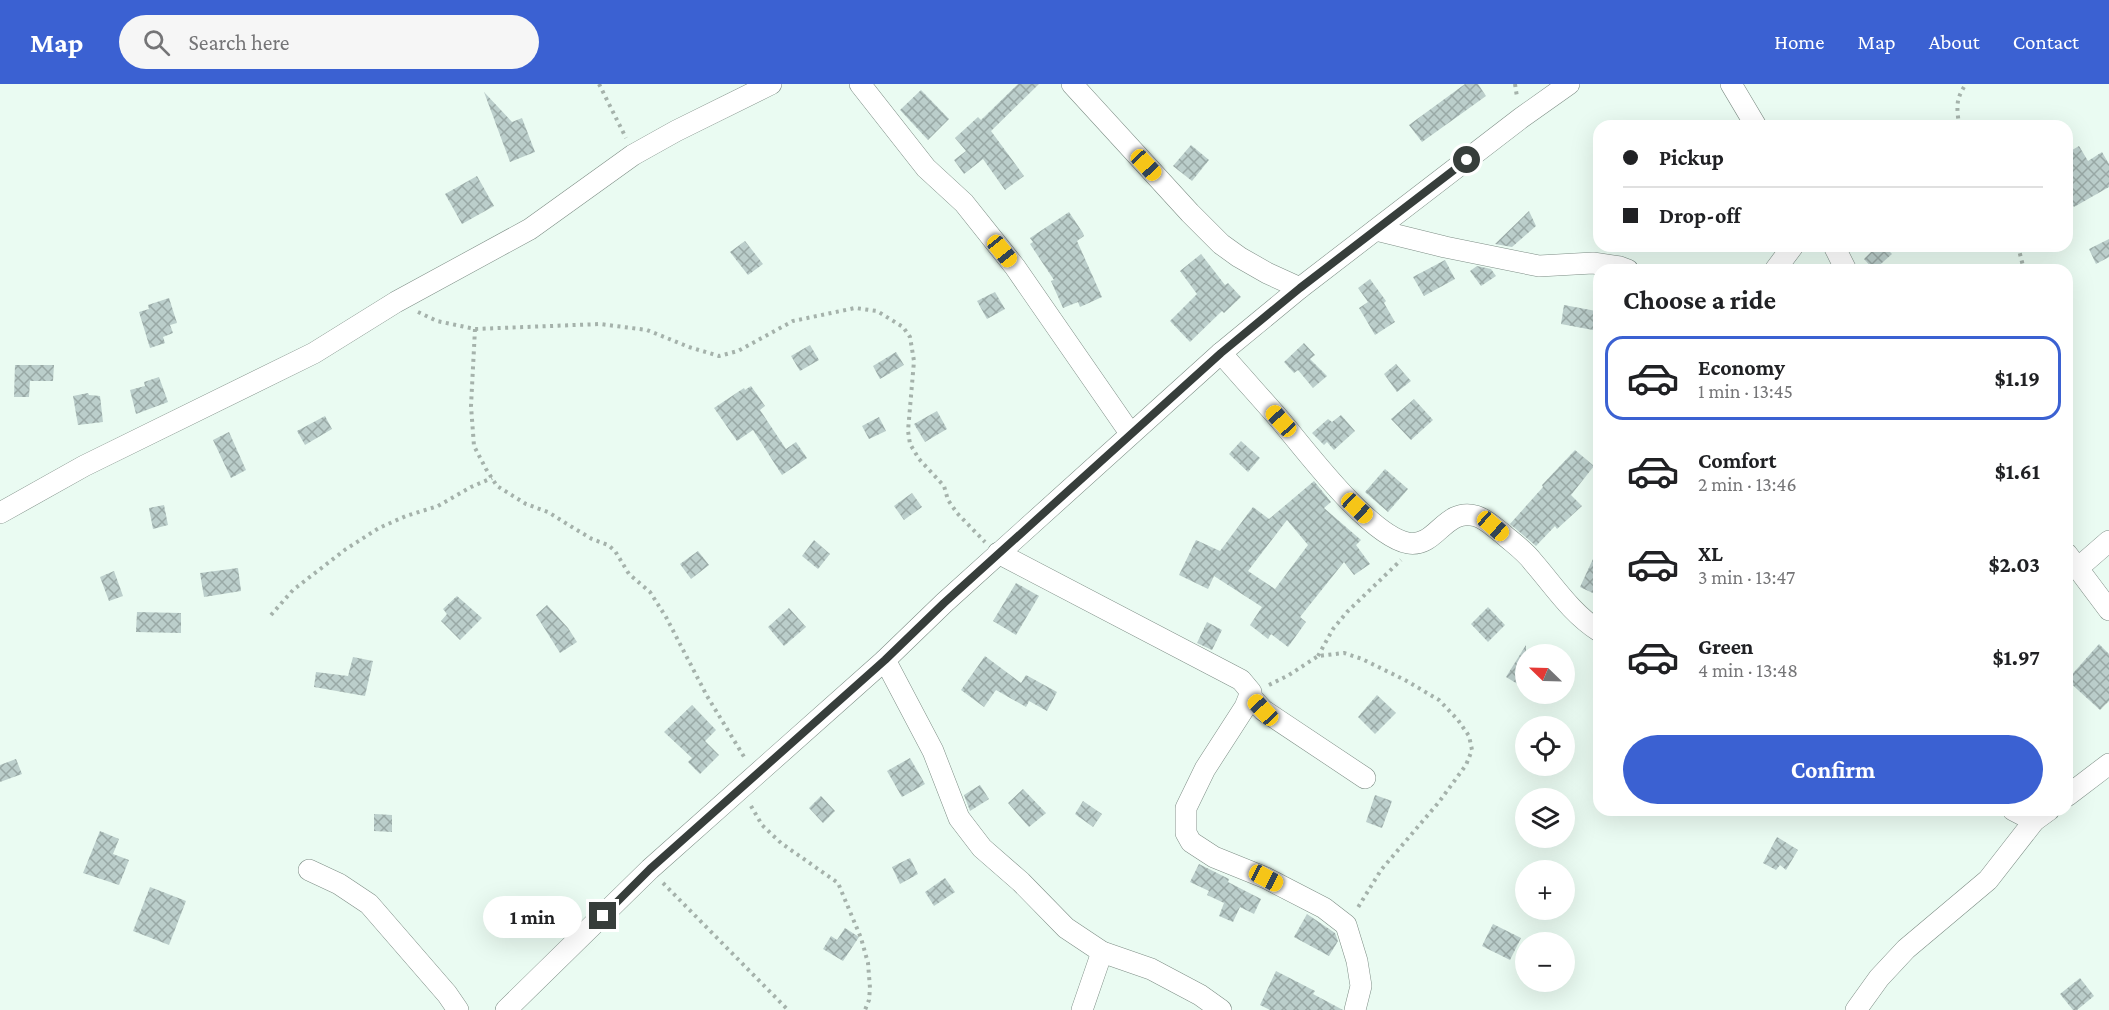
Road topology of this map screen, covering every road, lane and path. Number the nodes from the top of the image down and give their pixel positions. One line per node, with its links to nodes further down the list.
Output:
1 (598, 84): 10 (path)
2 (771, 84): 10 (street)
3 (860, 84): 17 (street)
4 (1072, 84): 13 (street)
5 (1569, 84): 11 (street)
6 (1731, 84): 8 (street)
7 (1966, 84): 9 (path)
8 (1752, 120)
9 (1958, 120)
10 (633, 155): 14 (street)
11 (1376, 230): 12 (street); 13 (street)
12 (1600, 264)
13 (1300, 288): 16 (street)
14 (396, 302): 15 (path); 19 (street)
15 (475, 329): 18 (path); 22 (path)
16 (1221, 353): 17 (street); 21 (street)
17 (1130, 433): 22 (street)
18 (492, 478): 25 (path); 32 (path)
19 (0, 513)
20 (2109, 542): 23 (street)
21 (1417, 543): 26 (street); 27 (path)
22 (998, 555): 28 (street); 29 (street)
23 (2073, 561): 24 (street)
24 (2109, 610)
25 (271, 615)
26 (1593, 626)
27 (1318, 656): 29 (path); 37 (path)
28 (885, 660): 32 (street); 38 (street)
29 (1251, 694): 31 (street); 37 (street)
30 (2109, 764): 33 (street)
31 (1365, 778)
32 (749, 780): 35 (street); 42 (path)
33 (2073, 791)
34 (2041, 816): 46 (street)
35 (650, 869): 40 (street); 41 (path)
36 (309, 870): 39 (street)
37 (1347, 925): 45 (street)
38 (1102, 952): 43 (street); 44 (street)
39 (458, 1010)
40 (506, 1010)
41 (788, 1010)
42 (865, 1010)
43 (1082, 1010)
44 (1221, 1010)
45 (1355, 1010)
46 (1856, 1010)

